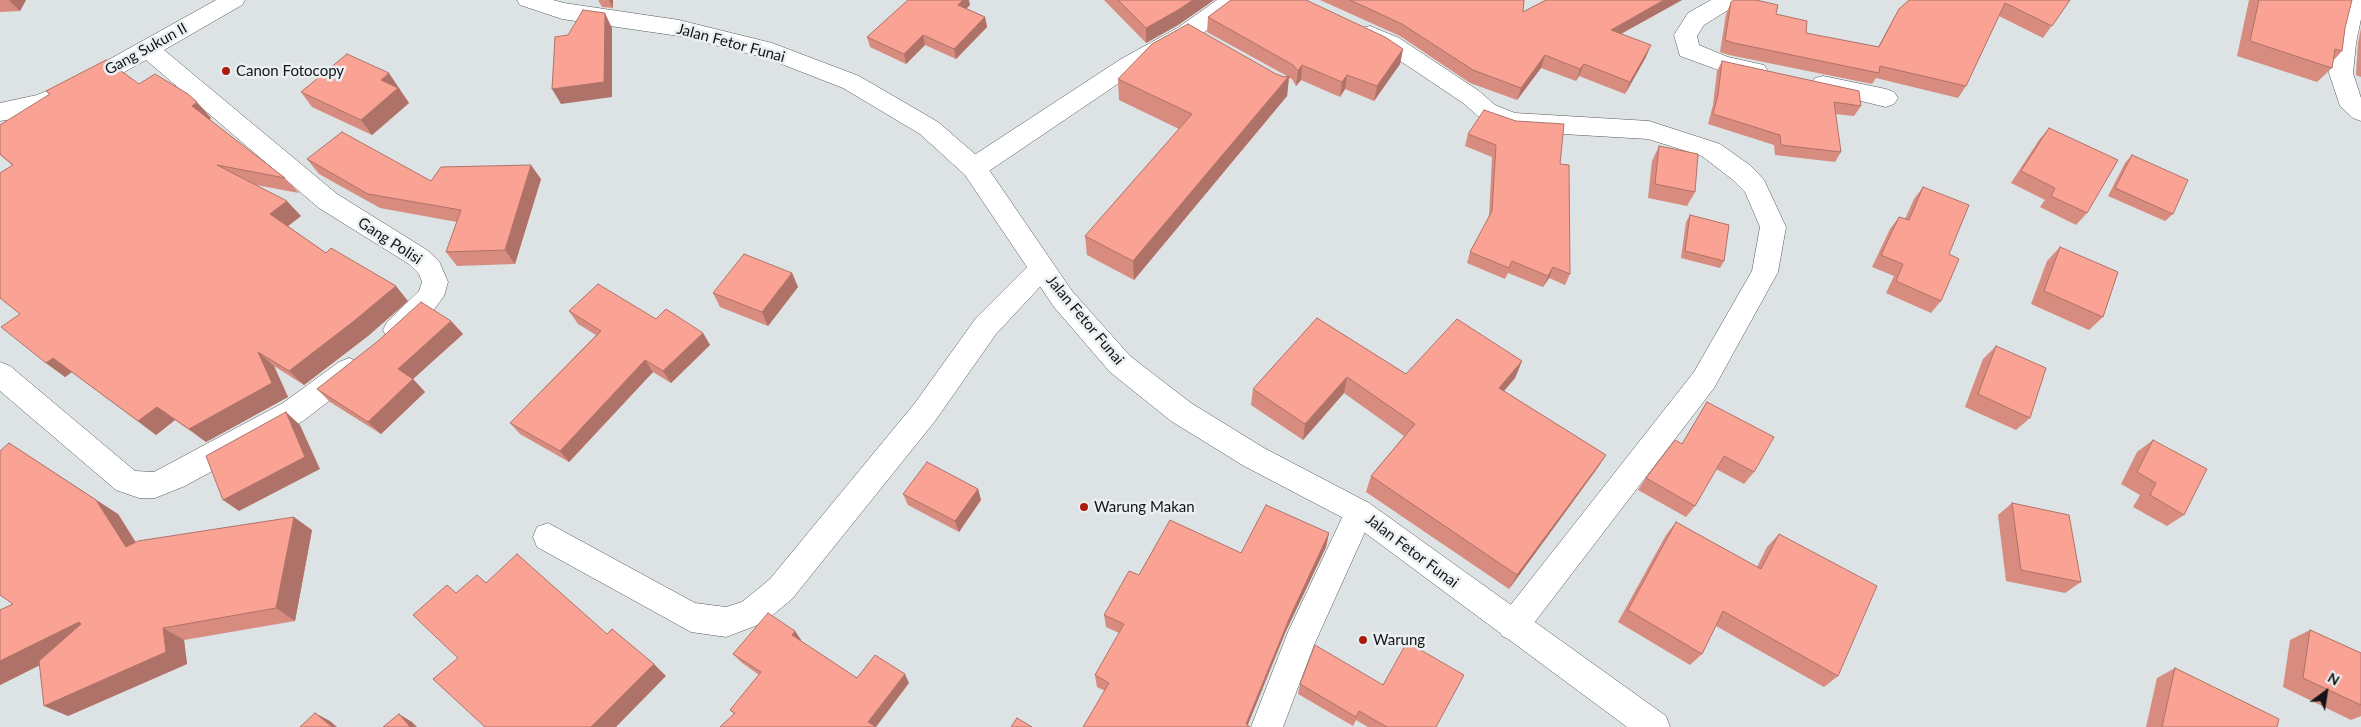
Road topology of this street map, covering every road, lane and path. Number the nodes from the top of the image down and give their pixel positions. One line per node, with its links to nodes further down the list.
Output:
1 (234, 0): 9 (street, Gang Sukun II)
2 (528, 0): 13 (street, Jalan Fetor Funai)
3 (1234, 0): 7 (street)
4 (1728, 0): 10 (street)
5 (2354, 0): 12 (street)
6 (1349, 25): 18 (street)
7 (1187, 33): 8 (street); 13 (street)
8 (1212, 45)
9 (147, 48): 11 (street, Gang Sukun II); 15 (street, Gang Polisi)
10 (1886, 98)
11 (0, 112)
12 (2361, 112)
13 (974, 168): 14 (street, Jalan Fetor Funai)
14 (1042, 268): 16 (street, Jalan Fetor Funai); 17 (street)
15 (0, 374)
16 (1359, 512): 18 (street, Jalan Fetor Funai); 19 (street)
17 (548, 538)
18 (1513, 626): 20 (street, Jalan Fetor Funai)
19 (1267, 727)
20 (1654, 727)

